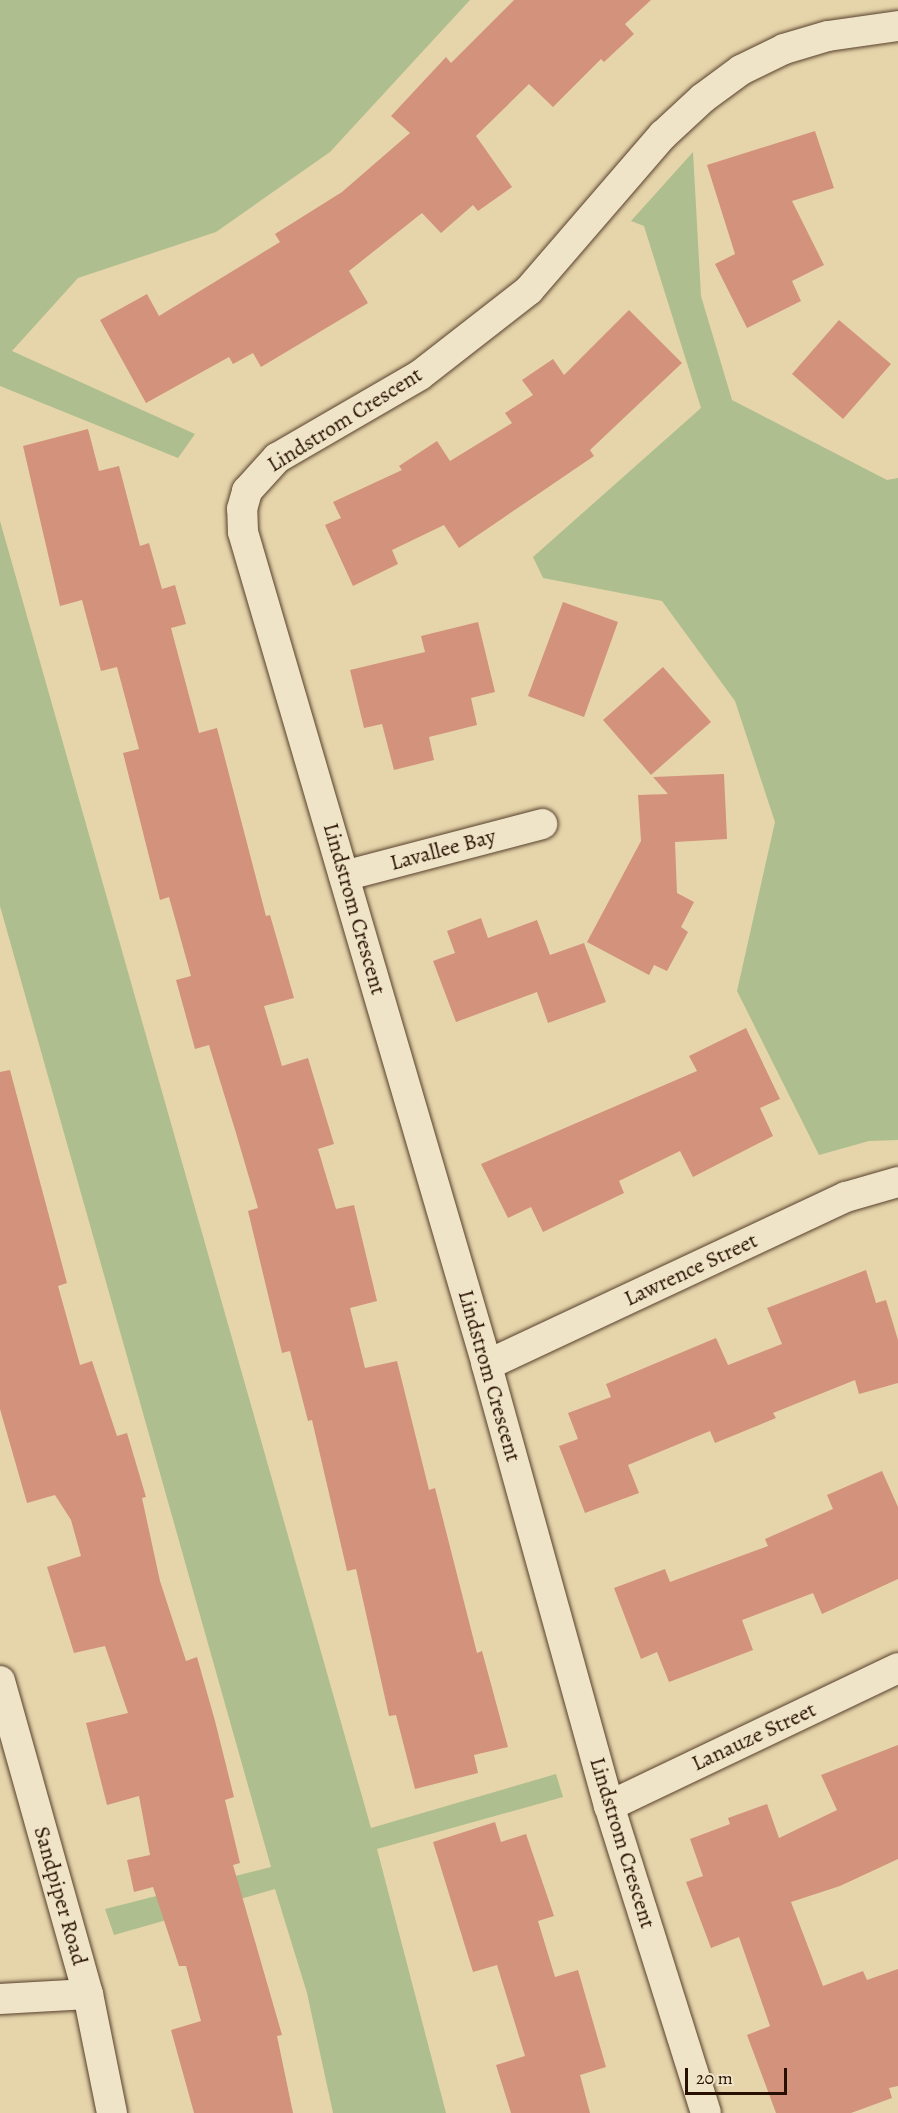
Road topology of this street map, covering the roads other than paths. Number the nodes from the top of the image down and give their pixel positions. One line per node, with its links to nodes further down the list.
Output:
1 (898, 26): 3 (street, Lindstrom Crescent)
2 (542, 824): 3 (street, Lavallee Bay)
3 (344, 876): 5 (street, Lindstrom Crescent)
4 (898, 1182): 5 (street, Lawrence Street)
5 (487, 1365): 8 (street, Lindstrom Crescent)
6 (898, 1668): 8 (street, Lanauze Street)
7 (0, 1681): 9 (street, Sandpiper Road)
8 (609, 1806): 12 (street, Lindstrom Crescent)
9 (88, 1994): 10 (street); 11 (street, Sandpiper Road)
10 (0, 1999)
11 (112, 2113)
12 (706, 2113)

